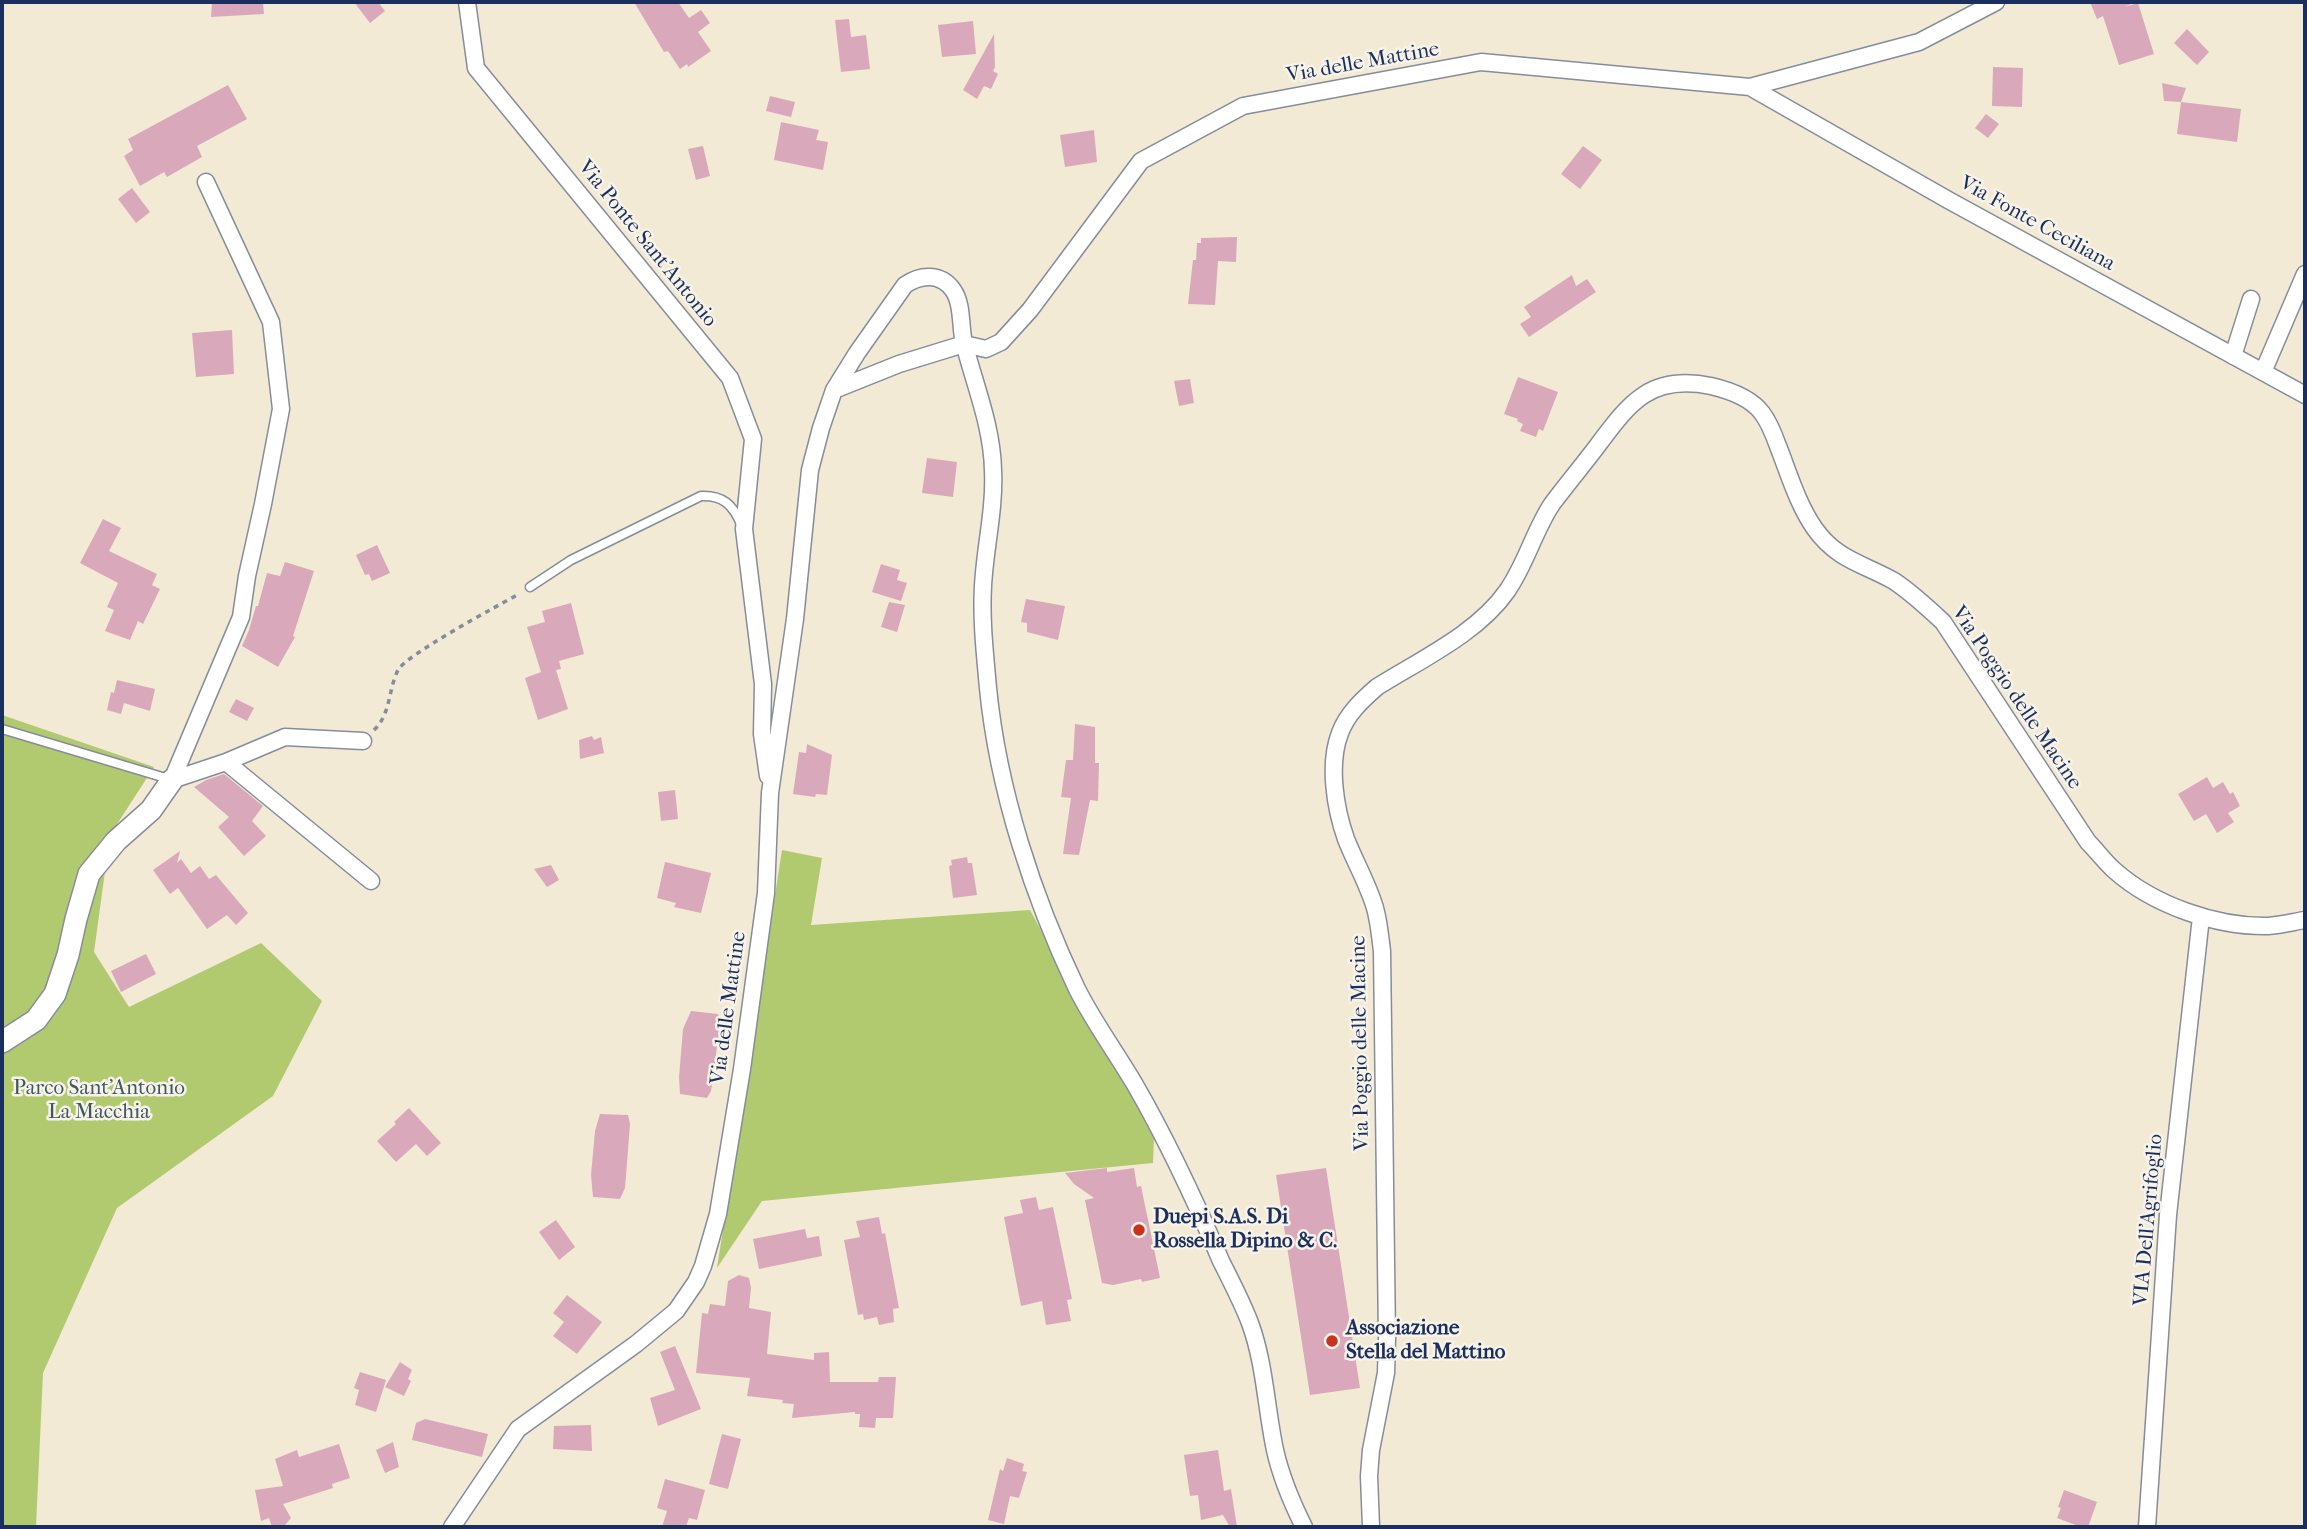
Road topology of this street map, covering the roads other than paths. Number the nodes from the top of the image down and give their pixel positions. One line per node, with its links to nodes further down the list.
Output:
1 (467, 2): 12 (street, Via Ponte Sant'Antonio)
2 (1996, 2): 3 (street, Via delle Mattine)
3 (1750, 87): 7 (street, Via delle Mattine); 8 (street, Via Fonte Ceciliana)
4 (206, 182): 17 (street)
5 (2305, 274): 9 (street)
6 (2250, 299): 8 (street)
7 (964, 341): 10 (street, Via delle Mattine); 10 (street, Via delle Mattine); 24 (street)
8 (2233, 356): 9 (street, Via Fonte Ceciliana)
9 (2263, 372): 11 (street, Via Fonte Ceciliana)
10 (834, 390): 18 (street, Via delle Mattine)
11 (2305, 395)
12 (744, 529): 13 (lane, Via Ponte Sant'Antonio); 18 (street, Via Ponte Sant'Antonio)
13 (530, 587)
14 (2, 729): 17 (lane)
15 (362, 741): 16 (street)
16 (226, 762): 17 (street); 19 (street)
17 (172, 780): 22 (street)
18 (770, 793): 23 (street, Via delle Mattine)
19 (371, 881)
20 (2201, 917): 21 (street, Via Poggio delle Macine); 25 (street, Via Poggio delle Macine); 26 (street, VIA Dell'Agrifoglio)
21 (2305, 920)
22 (2, 1042)
23 (452, 1527)
24 (1304, 1527)
25 (1371, 1527)
26 (2147, 1527)

